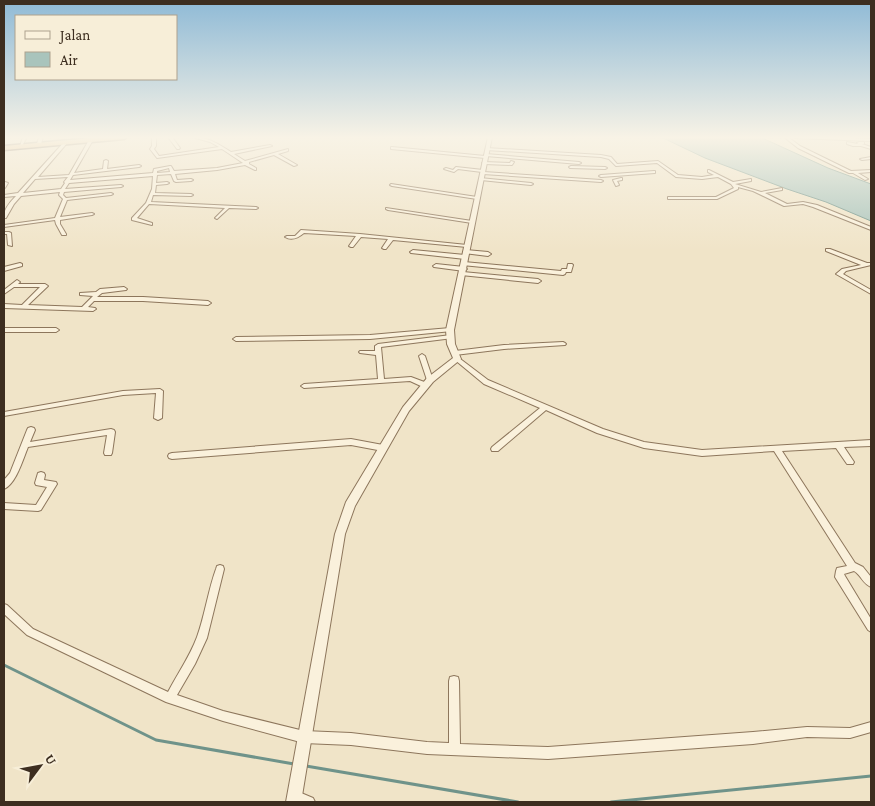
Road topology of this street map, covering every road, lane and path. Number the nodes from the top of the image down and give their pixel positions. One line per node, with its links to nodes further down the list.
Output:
1 (172, 174): 18 (street)
2 (482, 174): 37 (street)
3 (37, 175): 16 (street)
4 (71, 175): 5 (street); 16 (street); 20 (street)
5 (76, 175)
6 (167, 175): 13 (street)
7 (485, 175): 23 (street)
8 (500, 175): 14 (street)
9 (626, 175): 10 (street); 14 (street); 26 (street)
10 (631, 175)
11 (674, 175): 15 (street)
12 (858, 175): 17 (street)
13 (156, 176): 20 (street); 22 (street)
14 (610, 176)
15 (717, 176): 24 (street)
16 (34, 178): 33 (street)
17 (866, 179)
18 (191, 180)
19 (750, 180): 24 (street)
20 (66, 182): 29 (street)
21 (168, 183): 22 (street)
22 (154, 184): 32 (street)
23 (531, 184)
24 (734, 184): 30 (street); 36 (street)
25 (392, 185): 37 (street)
26 (617, 185)
27 (121, 186): 29 (street)
28 (781, 188): 30 (street)
29 (62, 191): 33 (street); 39 (street)
30 (760, 193): 52 (street)
31 (111, 194): 39 (street)
32 (152, 194): 34 (street); 40 (street)
33 (20, 195): 35 (street); 46 (street)
34 (191, 195)
35 (4, 196)
36 (689, 197): 38 (street); 41 (street)
37 (477, 198): 49 (street)
38 (670, 198)
39 (65, 199): 47 (street)
40 (148, 203): 42 (street); 50 (street)
41 (698, 203)
42 (228, 206): 43 (street); 48 (street)
43 (256, 208)
44 (388, 210): 49 (street)
45 (92, 214): 47 (street)
46 (4, 217)
47 (57, 218): 51 (street); 54 (street)
48 (217, 218)
49 (472, 222): 64 (street)
50 (150, 224)
51 (4, 226)
52 (871, 229)
53 (4, 233): 58 (street)
54 (64, 234)
55 (360, 235): 56 (street); 57 (street); 59 (street)
56 (287, 237)
57 (391, 239): 60 (street); 64 (street)
58 (10, 245)
59 (351, 246)
60 (384, 248)
61 (828, 250): 67 (street)
62 (413, 252): 64 (street)
63 (488, 254): 64 (street)
64 (465, 260): 66 (street); 68 (street); 70 (street); 83 (street)
65 (20, 265): 69 (street)
66 (570, 265)
67 (869, 265): 73 (street)
68 (436, 266)
69 (4, 269)
70 (538, 282)
71 (124, 289): 75 (street)
72 (4, 291): 78 (street)
73 (871, 292)
74 (82, 294): 75 (street)
75 (94, 297): 76 (street); 79 (street)
76 (208, 303)
77 (4, 306): 78 (street)
78 (23, 307): 79 (street)
79 (84, 309): 80 (street)
80 (93, 309)
81 (4, 330): 82 (street)
82 (56, 330)
83 (450, 333): 84 (street); 87 (street); 89 (street)
84 (236, 340)
85 (563, 344): 89 (street)
86 (362, 352): 87 (street)
87 (379, 353): 90 (street)
88 (422, 356): 91 (street)
89 (456, 356): 91 (street); 93 (street)
90 (382, 381): 91 (street); 92 (street)
91 (428, 383): 100 (street)
92 (304, 386)
93 (545, 407): 101 (street); 102 (street)
94 (4, 414): 95 (street)
95 (158, 418)
96 (31, 430): 99 (street)
97 (871, 443): 98 (street)
98 (838, 444): 101 (street); 105 (street)
99 (25, 445): 103 (street); 107 (street)
100 (383, 448): 104 (street); 117 (street)
101 (776, 448): 109 (street)
102 (495, 449)
103 (108, 453)
104 (172, 456)
105 (850, 462)
106 (41, 475): 108 (street)
107 (4, 486)
108 (4, 506)
109 (852, 566): 111 (street); 113 (street)
110 (220, 569): 115 (street)
111 (871, 583)
112 (4, 608): 115 (street)
113 (871, 627)
114 (454, 681): 118 (street)
115 (170, 698): 117 (street)
116 (871, 727): 118 (street)
117 (303, 743): 118 (street); 119 (street)
118 (455, 749)
119 (294, 797): 120 (street)
120 (309, 802)

